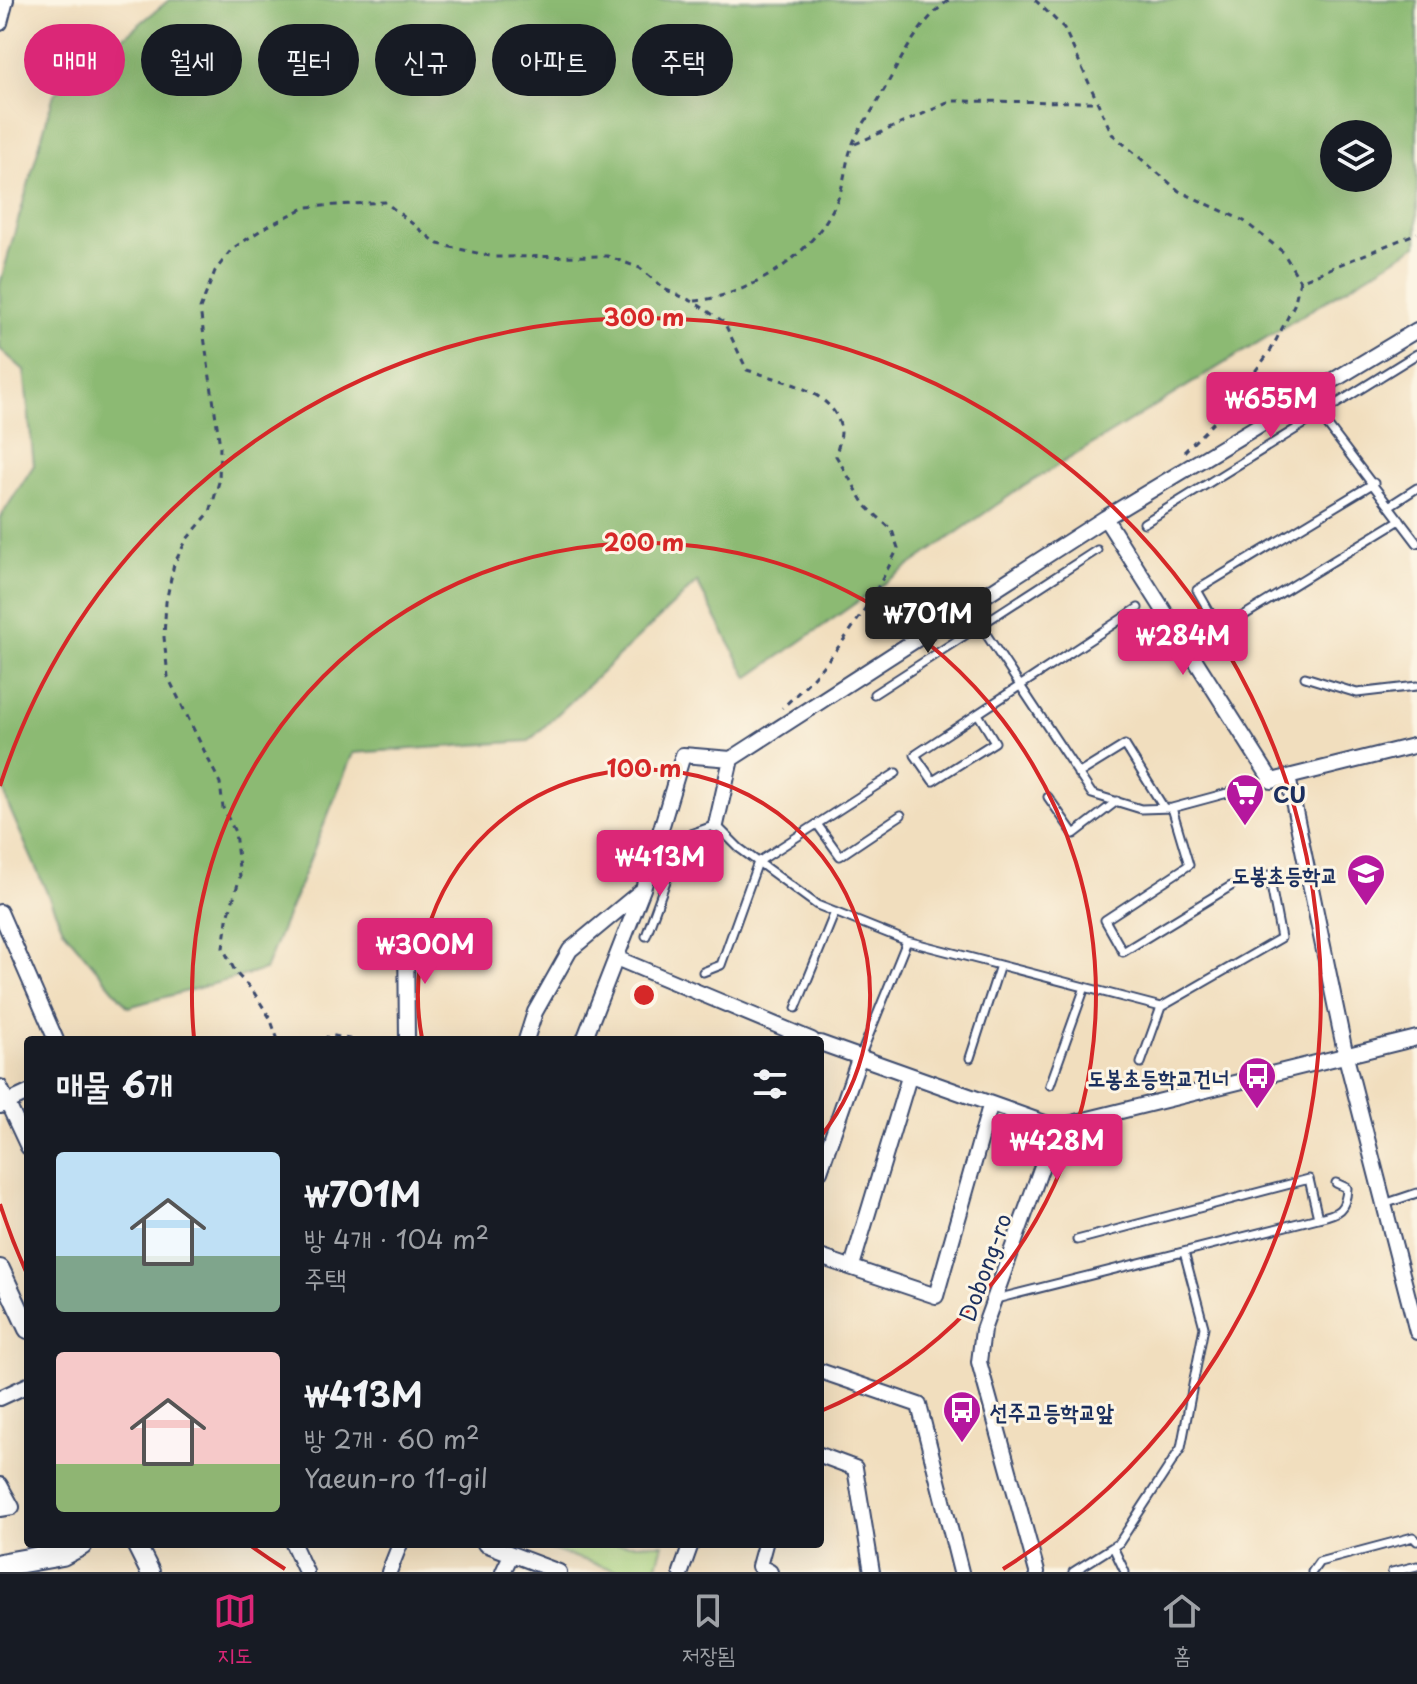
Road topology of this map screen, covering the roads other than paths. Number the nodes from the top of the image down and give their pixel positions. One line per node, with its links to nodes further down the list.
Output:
1 (6, 0): 2 (street)
2 (0, 23)
3 (1417, 330): 9 (street)
4 (1417, 354): 5 (lane)
5 (1319, 414): 6 (lane); 11 (lane)
6 (1374, 483): 8 (lane); 10 (lane)
7 (1417, 488): 8 (lane)
8 (1389, 506): 10 (lane)
9 (1105, 518): 22 (street); 26 (street)
10 (1400, 520): 12 (lane)
11 (1144, 523)
12 (1417, 543)
13 (1097, 550): 15 (lane)
14 (1138, 608): 17 (lane)
15 (980, 625): 17 (lane); 19 (lane)
16 (1305, 677): 18 (lane)
17 (1020, 686): 20 (lane); 24 (lane)
18 (1417, 686)
19 (874, 694)
20 (978, 714): 20 (lane)
21 (1417, 745): 25 (street)
22 (731, 759): 32 (street); 36 (street)
23 (896, 773): 31 (lane)
24 (1078, 774): 28 (lane); 29 (lane)
25 (1288, 777): 26 (street); 55 (street)
26 (1272, 781): 29 (lane)
27 (1048, 797): 28 (lane)
28 (1117, 801): 29 (lane)
29 (1168, 808): 35 (lane)
30 (901, 815): 31 (lane)
31 (817, 824): 33 (lane)
32 (716, 825): 33 (lane); 40 (lane)
33 (758, 862): 38 (lane); 44 (lane)
34 (1269, 875): 46 (lane)
35 (1231, 886)
36 (643, 889): 42 (street); 50 (street)
37 (0, 912): 48 (street)
38 (835, 912): 41 (lane); 47 (lane)
39 (406, 933): 49 (street)
40 (646, 936)
41 (907, 941): 43 (lane); 57 (lane)
42 (616, 958): 51 (street); 52 (street)
43 (1000, 965): 45 (lane); 56 (lane)
44 (703, 972)
45 (1085, 987): 46 (lane); 60 (lane)
46 (1161, 1007): 58 (lane)
47 (796, 1008)
48 (54, 1036)
49 (407, 1036)
50 (527, 1036)
51 (586, 1036)
52 (802, 1036)
53 (1417, 1038): 55 (street)
54 (824, 1045): 57 (street)
55 (1346, 1057): 65 (street); 70 (street)
56 (970, 1058)
57 (859, 1059): 59 (street); 67 (street)
58 (1141, 1063)
59 (909, 1077): 64 (street); 75 (street)
60 (1050, 1085)
61 (0, 1087): 63 (street)
62 (24, 1095): 63 (street)
63 (4, 1104): 66 (street)
64 (990, 1106): 65 (street); 75 (street)
65 (1056, 1127): 77 (street, Dobong-ro)
66 (24, 1140)
67 (824, 1160)
68 (1336, 1183): 71 (lane)
69 (1417, 1193): 70 (lane)
70 (1384, 1204): 79 (street)
71 (1318, 1218): 72 (lane); 73 (lane)
72 (1077, 1240)
73 (1184, 1252): 77 (lane); 87 (lane)
74 (824, 1258): 75 (street)
75 (852, 1266)
76 (0, 1269): 78 (street)
77 (996, 1299): 107 (street, Dobong-ro)
78 (24, 1320)
79 (1417, 1332)
80 (824, 1372): 106 (street)
81 (24, 1387): 82 (street)
82 (0, 1398)
83 (824, 1456): 105 (street)
84 (0, 1485): 85 (street)
85 (0, 1509)
86 (1417, 1541): 110 (lane)
87 (1113, 1547): 108 (lane); 109 (lane)
88 (73, 1548): 96 (main road)
89 (138, 1548): 98 (street)
90 (295, 1548): 99 (street)
91 (398, 1548): 100 (street)
92 (494, 1548): 95 (street)
93 (690, 1548): 103 (street)
94 (764, 1548): 104 (street)
95 (511, 1555): 101 (street); 102 (street)
96 (0, 1565)
97 (1417, 1566): 111 (lane)
98 (150, 1572)
99 (306, 1572)
100 (389, 1572)
101 (503, 1572)
102 (559, 1572)
103 (681, 1572)
104 (770, 1572)
105 (872, 1572)
106 (961, 1572)
107 (1037, 1572)
108 (1073, 1572)
109 (1125, 1572)
110 (1312, 1572)
111 (1392, 1572)

